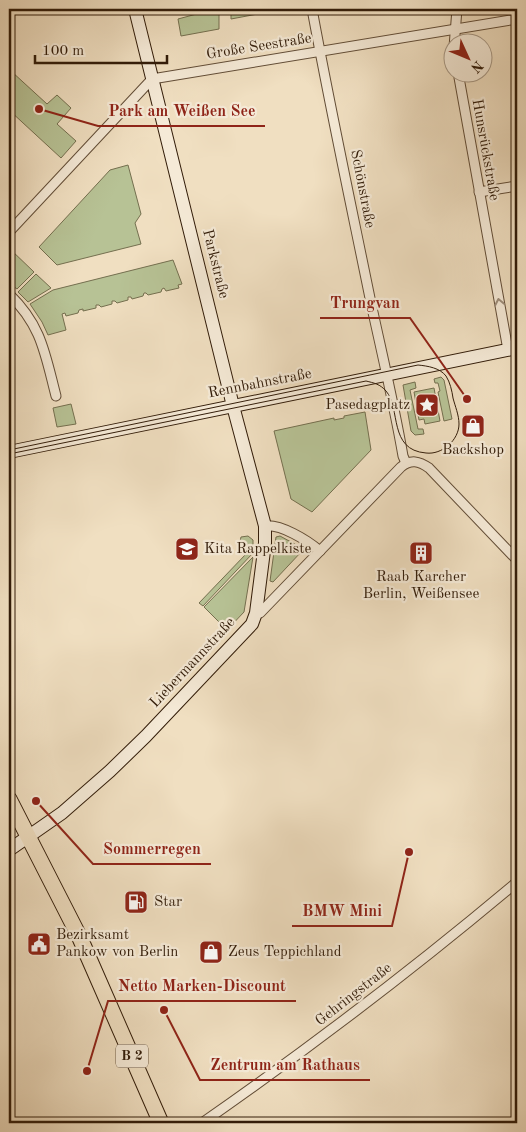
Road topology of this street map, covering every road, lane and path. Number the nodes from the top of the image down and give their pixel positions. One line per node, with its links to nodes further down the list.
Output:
1 (135, 9): 7 (street, Parkstraße)
2 (457, 9): 5 (street)
3 (312, 10): 6 (street, Schönstraße)
4 (517, 20): 5 (street, Große Seestraße)
5 (454, 29): 6 (street, Große Seestraße)
6 (321, 51): 7 (street, Große Seestraße); 14 (street, Schönstraße)
7 (152, 79): 11 (street); 16 (street, Parkstraße)
8 (460, 82): 10 (street, Hunsrückstraße)
9 (517, 186): 10 (street)
10 (479, 192): 13 (street, Hunsrückstraße, one-way to 10)
11 (9, 232)
12 (9, 294): 15 (street)
13 (512, 349): 14 (street, Rennbahnstraße)
14 (388, 375): 16 (street, Rennbahnstraße); 18 (street)
15 (56, 396)
16 (233, 406): 17 (street, Rennbahnstraße); 19 (street, Parkstraße)
17 (9, 452)
18 (406, 463): 20 (street, Liebermannstraße); 21 (street)
19 (265, 526): 20 (street); 22 (street, Parkstraße)
20 (320, 551): 22 (street, Liebermannstraße)
21 (517, 560)
22 (256, 613): 24 (street, Liebermannstraße)
23 (9, 799): 24 (main road, B 2)
24 (28, 836): 25 (street, Liebermannstraße); 27 (main road, B 2)
25 (9, 850)
26 (517, 882): 28 (street, Gehringstraße)
27 (161, 1123)
28 (202, 1123)

